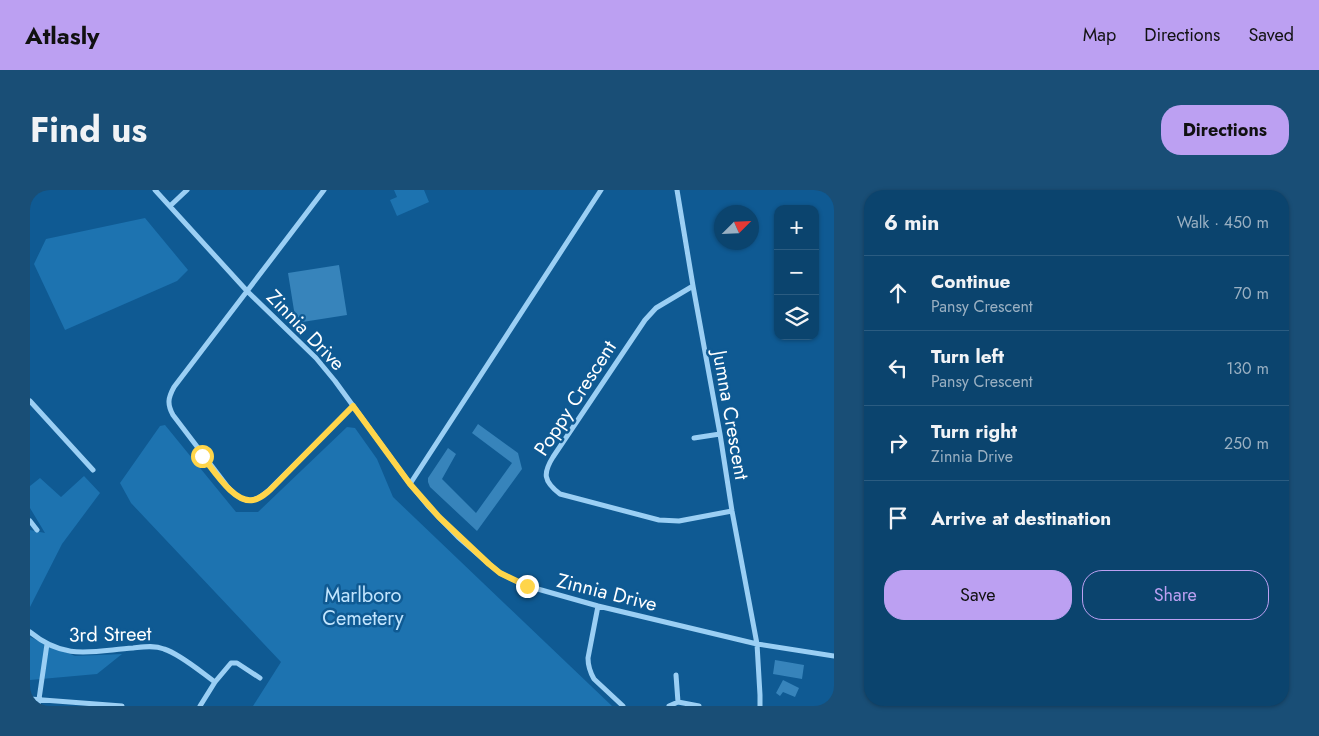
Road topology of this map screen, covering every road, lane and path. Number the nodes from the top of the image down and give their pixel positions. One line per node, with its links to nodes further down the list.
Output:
1 (155, 190): 6 (street, Zinnia Drive)
2 (188, 190): 6 (street)
3 (324, 190): 8 (street)
4 (601, 190): 14 (street)
5 (677, 190): 7 (street, Jumna Crescent)
6 (170, 206): 8 (street, Zinnia Drive)
7 (693, 286): 11 (street, Jumna Crescent); 15 (street, Poppy Crescent)
8 (247, 291): 10 (street, Zinnia Drive); 10 (street)
9 (30, 401): 13 (street)
10 (353, 406): 14 (street, Zinnia Drive)
11 (720, 434): 12 (street); 15 (street, Jumna Crescent)
12 (694, 438)
13 (93, 470)
14 (410, 484): 18 (street, Zinnia Drive)
15 (732, 511): 21 (street, Jumna Crescent)
16 (30, 522): 17 (street)
17 (37, 530)
18 (598, 606): 21 (street, Zinnia Drive); 32 (street)
19 (30, 632): 20 (street, 3rd Street)
20 (47, 644): 25 (street, 3rd Street); 28 (street)
21 (758, 644): 22 (street, Zinnia Drive); 35 (street, Jumna Crescent)
22 (834, 656)
23 (676, 675): 27 (street)
24 (260, 678): 25 (street)
25 (215, 682): 31 (street)
26 (30, 699): 28 (street)
27 (678, 702): 33 (street); 34 (street)
28 (39, 703): 29 (street)
29 (110, 706): 30 (street)
30 (122, 706)
31 (200, 706)
32 (623, 706)
33 (668, 706)
34 (699, 706)
35 (760, 706)

